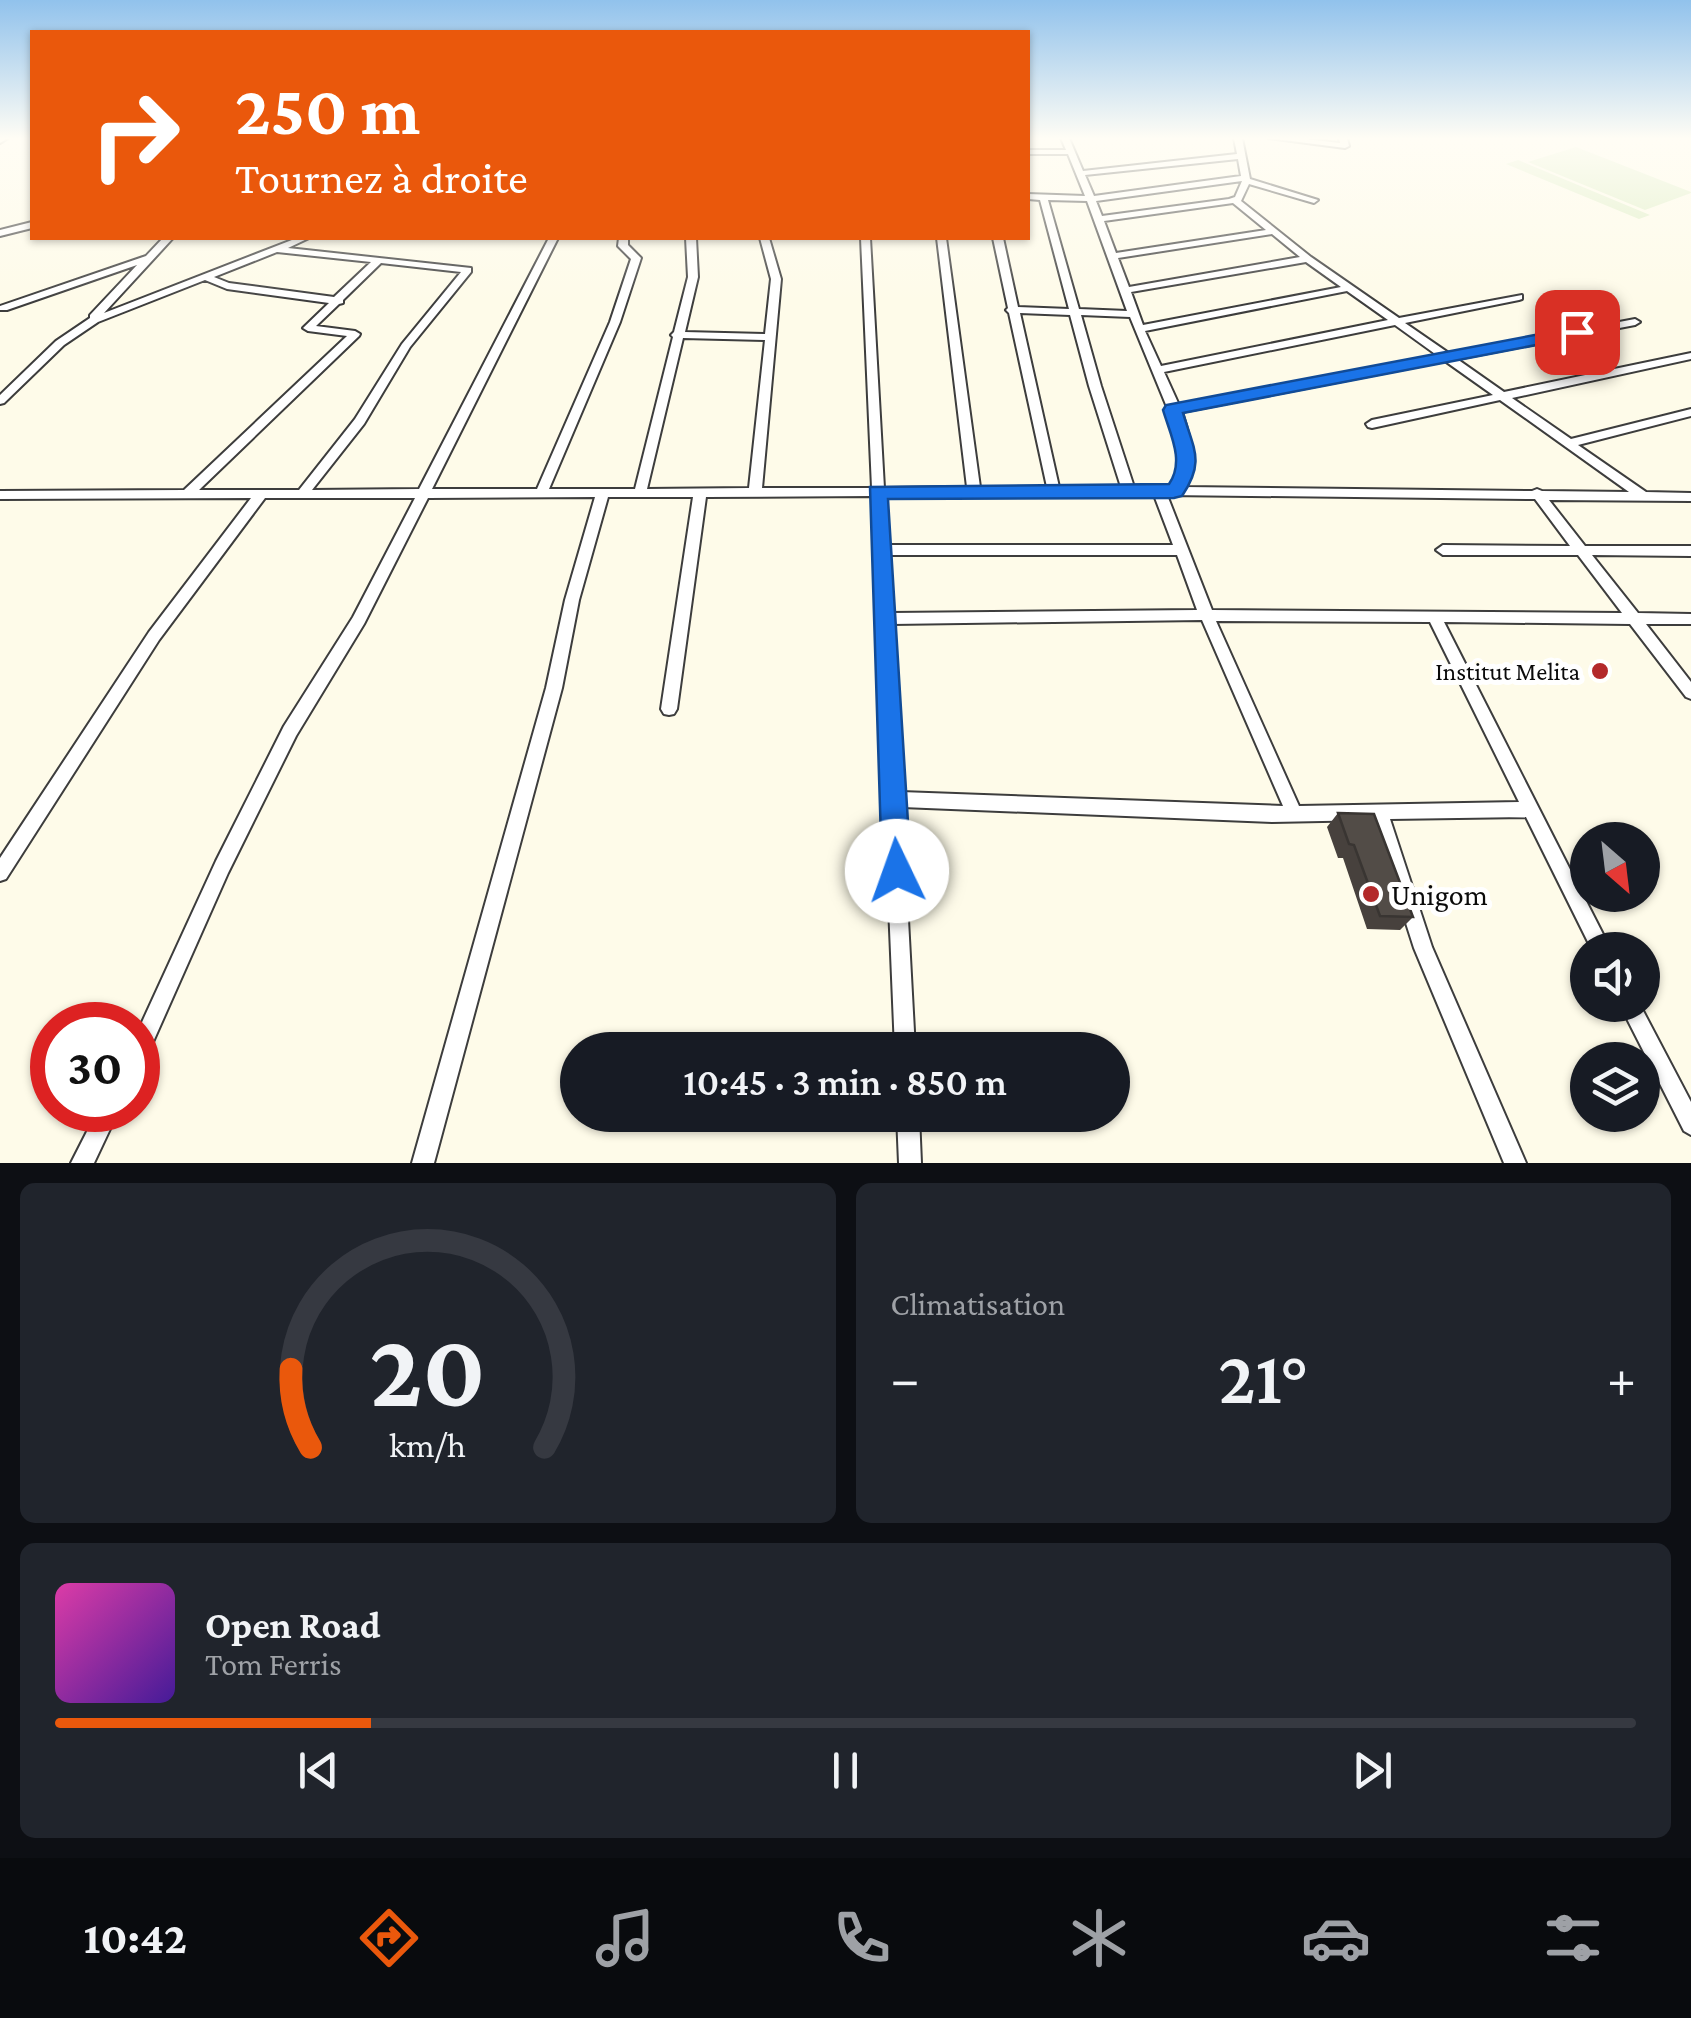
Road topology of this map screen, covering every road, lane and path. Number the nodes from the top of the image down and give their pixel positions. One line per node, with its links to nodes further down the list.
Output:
1 (1091, 192): 7 (street)
2 (1141, 192): 7 (street)
3 (1243, 192): 8 (street)
4 (1287, 192): 9 (street)
5 (1030, 197): 6 (street)
6 (1044, 197): 7 (street); 35 (street)
7 (1093, 198): 10 (street)
8 (1233, 200): 10 (street); 13 (street)
9 (1314, 200)
10 (1100, 220): 24 (street)
11 (30, 224): 12 (street)
12 (0, 232)
13 (1270, 232): 24 (street); 26 (street)
14 (166, 240): 25 (street)
15 (299, 240): 23 (street)
16 (553, 240): 57 (street)
17 (624, 240): 52 (street)
18 (691, 240): 41 (street)
19 (766, 240): 42 (street)
20 (866, 240): 59 (street)
21 (942, 240): 53 (street)
22 (998, 240): 34 (street)
23 (274, 249): 27 (street); 28 (street)
24 (1114, 256): 30 (street)
25 (146, 259): 33 (street); 39 (street)
26 (1308, 259): 29 (street); 30 (street)
27 (376, 263): 32 (street); 56 (street)
28 (204, 276): 32 (street); 39 (street)
29 (1348, 288): 37 (street); 40 (street)
30 (1126, 290): 36 (street)
31 (1519, 297): 37 (street)
32 (339, 302): 61 (street)
33 (3, 308)
34 (1011, 310): 35 (street); 54 (street)
35 (1075, 312): 36 (street); 60 (street)
36 (1134, 314): 40 (street)
37 (1400, 322): 43 (street); 45 (street)
38 (1634, 322): 43 (street)
39 (86, 325): 47 (street)
40 (1140, 328): 45 (street)
41 (676, 335): 42 (street); 63 (street)
42 (769, 337): 66 (street)
43 (1448, 356): 46 (street); 48 (street)
44 (1691, 356): 46 (street)
45 (1158, 370): 48 (street)
46 (1506, 396): 50 (street); 51 (street)
47 (0, 401)
48 (1173, 410): 55 (street)
49 (1691, 412): 51 (street)
50 (1372, 424)
51 (1570, 443): 68 (street)
52 (542, 490): 57 (street); 58 (street)
53 (974, 491): 54 (street); 59 (street)
54 (1054, 491): 60 (street)
55 (1167, 491): 60 (street); 64 (street); 71 (street)
56 (304, 492): 57 (street); 62 (street)
57 (424, 492): 88 (street)
58 (603, 492): 63 (street); 95 (street)
59 (877, 492): 66 (street); 70 (street)
60 (1130, 492)
61 (189, 493): 62 (street); 67 (street)
62 (262, 493): 86 (street)
63 (640, 493): 65 (street)
64 (1536, 493): 68 (street); 73 (street)
65 (700, 494): 66 (street); 81 (street)
66 (755, 494)
67 (0, 495)
68 (1644, 496): 69 (street)
69 (1691, 497)
70 (880, 550): 71 (street); 76 (street)
71 (1182, 550): 75 (street)
72 (1442, 550): 73 (street)
73 (1581, 550): 74 (street); 78 (street)
74 (1691, 551)
75 (1207, 616): 76 (street); 77 (street); 85 (street)
76 (884, 619): 82 (street)
77 (1436, 620): 78 (street); 83 (street)
78 (1637, 620): 79 (street); 80 (street)
79 (1691, 620)
80 (1691, 693)
81 (669, 709)
82 (893, 799): 85 (street); 90 (street)
83 (1530, 809): 84 (street); 87 (street)
84 (1379, 812): 85 (street); 97 (street)
85 (1294, 813)
86 (0, 873)
87 (1593, 932)
88 (160, 1006)
89 (1639, 1022): 91 (street)
90 (904, 1032)
91 (1691, 1124)
92 (98, 1132): 94 (street)
93 (909, 1132): 96 (street)
94 (82, 1163)
95 (423, 1163)
96 (910, 1163)
97 (1515, 1163)

